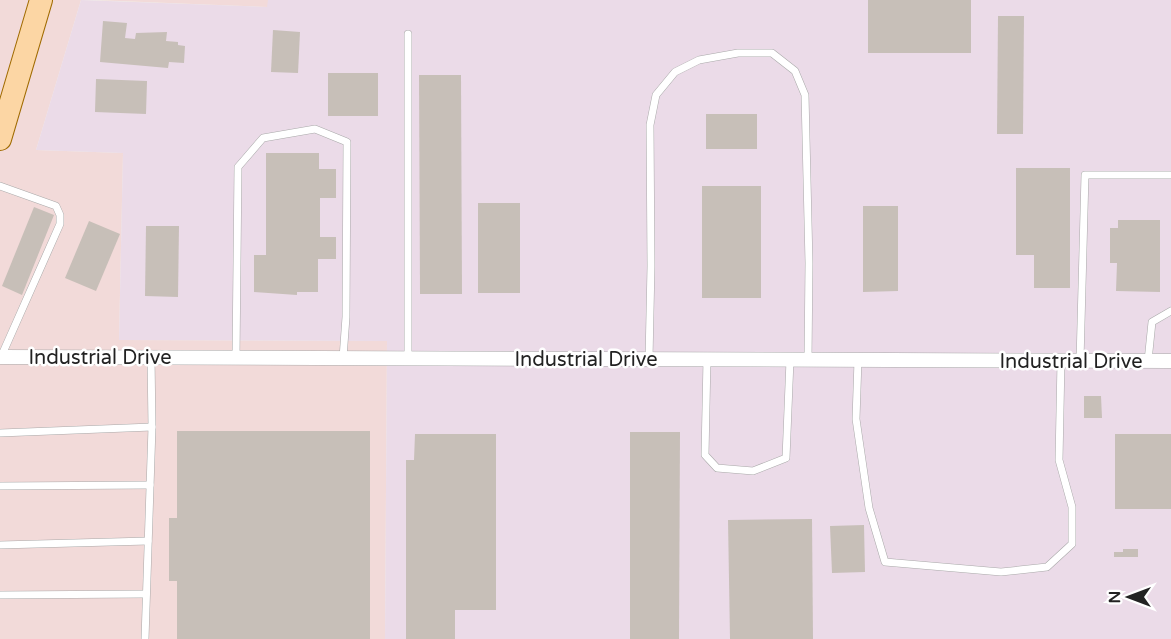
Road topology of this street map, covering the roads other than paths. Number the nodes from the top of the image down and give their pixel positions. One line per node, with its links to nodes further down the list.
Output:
1 (41, 0): 3 (main road)
2 (408, 34): 11 (lane)
3 (1, 133)
4 (1171, 175): 18 (lane)
5 (0, 186): 7 (lane)
6 (1171, 310): 19 (lane)
7 (0, 357): 8 (street, Industrial Drive)
8 (151, 357): 9 (street, Industrial Drive); 21 (lane)
9 (236, 358): 10 (street, Industrial Drive); 10 (lane)
10 (343, 358): 11 (street, Industrial Drive)
11 (408, 358): 12 (street, Industrial Drive)
12 (649, 359): 13 (street, Industrial Drive); 15 (lane)
13 (707, 359): 14 (street, Industrial Drive); 14 (lane)
14 (790, 360): 15 (street, Industrial Drive)
15 (808, 360): 16 (street, Industrial Drive)
16 (858, 360): 17 (street, Industrial Drive); 17 (lane)
17 (1061, 361): 18 (street, Industrial Drive)
18 (1080, 361): 19 (street, Industrial Drive)
19 (1148, 361): 20 (street, Industrial Drive)
20 (1171, 361)
21 (152, 427): 22 (lane); 23 (lane)
22 (0, 433)
23 (150, 485): 24 (lane); 25 (lane)
24 (0, 486)
25 (148, 541): 26 (lane); 27 (lane)
26 (0, 545)
27 (146, 594): 28 (lane); 29 (lane)
28 (0, 595)
29 (145, 639)

